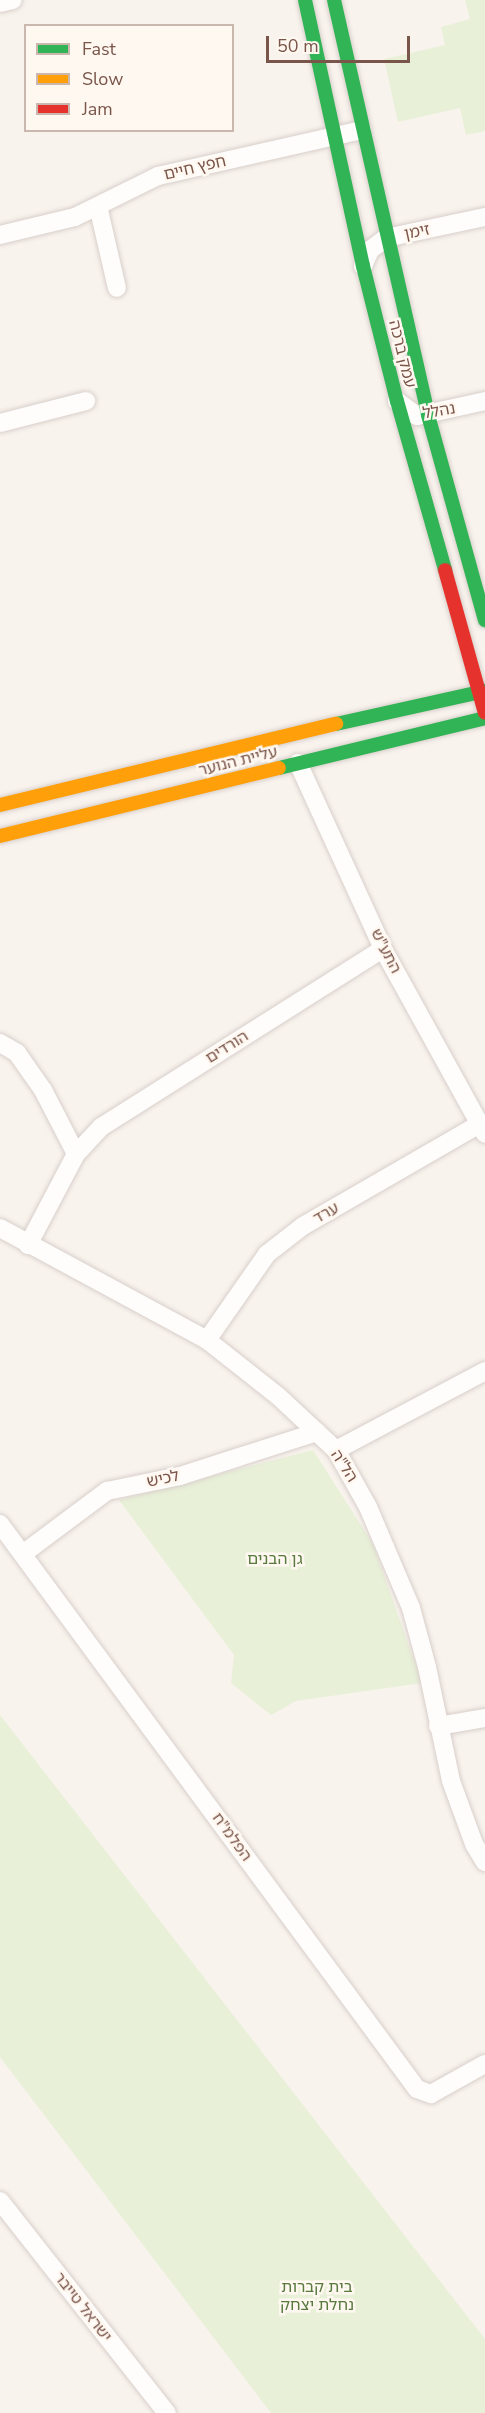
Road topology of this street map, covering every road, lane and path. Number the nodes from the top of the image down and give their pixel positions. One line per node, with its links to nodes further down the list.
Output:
1 (13, 0): 4 (street)
2 (305, 0): 6 (street, עמק ברכה)
3 (334, 0): 5 (street, עמק ברכה)
4 (0, 3)
5 (363, 130): 6 (street, חפץ חיים); 10 (street, עמק ברכה)
6 (334, 135): 7 (street, חפץ חיים); 11 (street, עמק ברכה)
7 (98, 206): 9 (street, חפץ חיים); 12 (street)
8 (485, 217): 10 (street, זימן)
9 (0, 235)
10 (386, 238): 11 (street, זימן); 16 (street, עמק ברכה)
11 (363, 266): 14 (street, עמק ברכה)
12 (117, 288)
13 (86, 400): 17 (street)
14 (397, 401): 16 (street, נהלל); 19 (street, עמק ברכה)
15 (485, 401): 16 (street, נהלל)
16 (428, 415): 18 (street, עמק ברכה)
17 (0, 423)
18 (485, 620)
19 (482, 691): 20 (street, עמק ברכה); 23 (street, עליית הנוער)
20 (485, 713)
21 (485, 718): 22 (street, עליית הנוער)
22 (298, 763): 24 (street, עליית הנוער); 25 (street, התע"ש)
23 (0, 806)
24 (0, 836)
25 (383, 949): 27 (street, התע"ש); 28 (street, הורדים)
26 (0, 1043): 28 (street)
27 (482, 1129): 31 (street, ערד)
28 (76, 1154): 30 (street, הורדים)
29 (0, 1228): 30 (street, הל"ה)
30 (28, 1245): 31 (street, הל"ה)
31 (207, 1340): 33 (street, הל"ה)
32 (485, 1371): 34 (street)
33 (317, 1432): 34 (street, הל"ה); 36 (street, לכיש)
34 (336, 1450): 38 (street, הל"ה)
35 (0, 1524): 36 (street, הפלמ"ח)
36 (24, 1553): 40 (street, הפלמ"ח)
37 (485, 1718): 38 (street)
38 (438, 1726): 39 (street, הל"ה)
39 (485, 1862)
40 (485, 2064)
41 (0, 2201): 43 (street, ישראל טייבר)
42 (0, 2220): 43 (street)
43 (25, 2233): 44 (street, ישראל טייבר)
44 (167, 2413)

